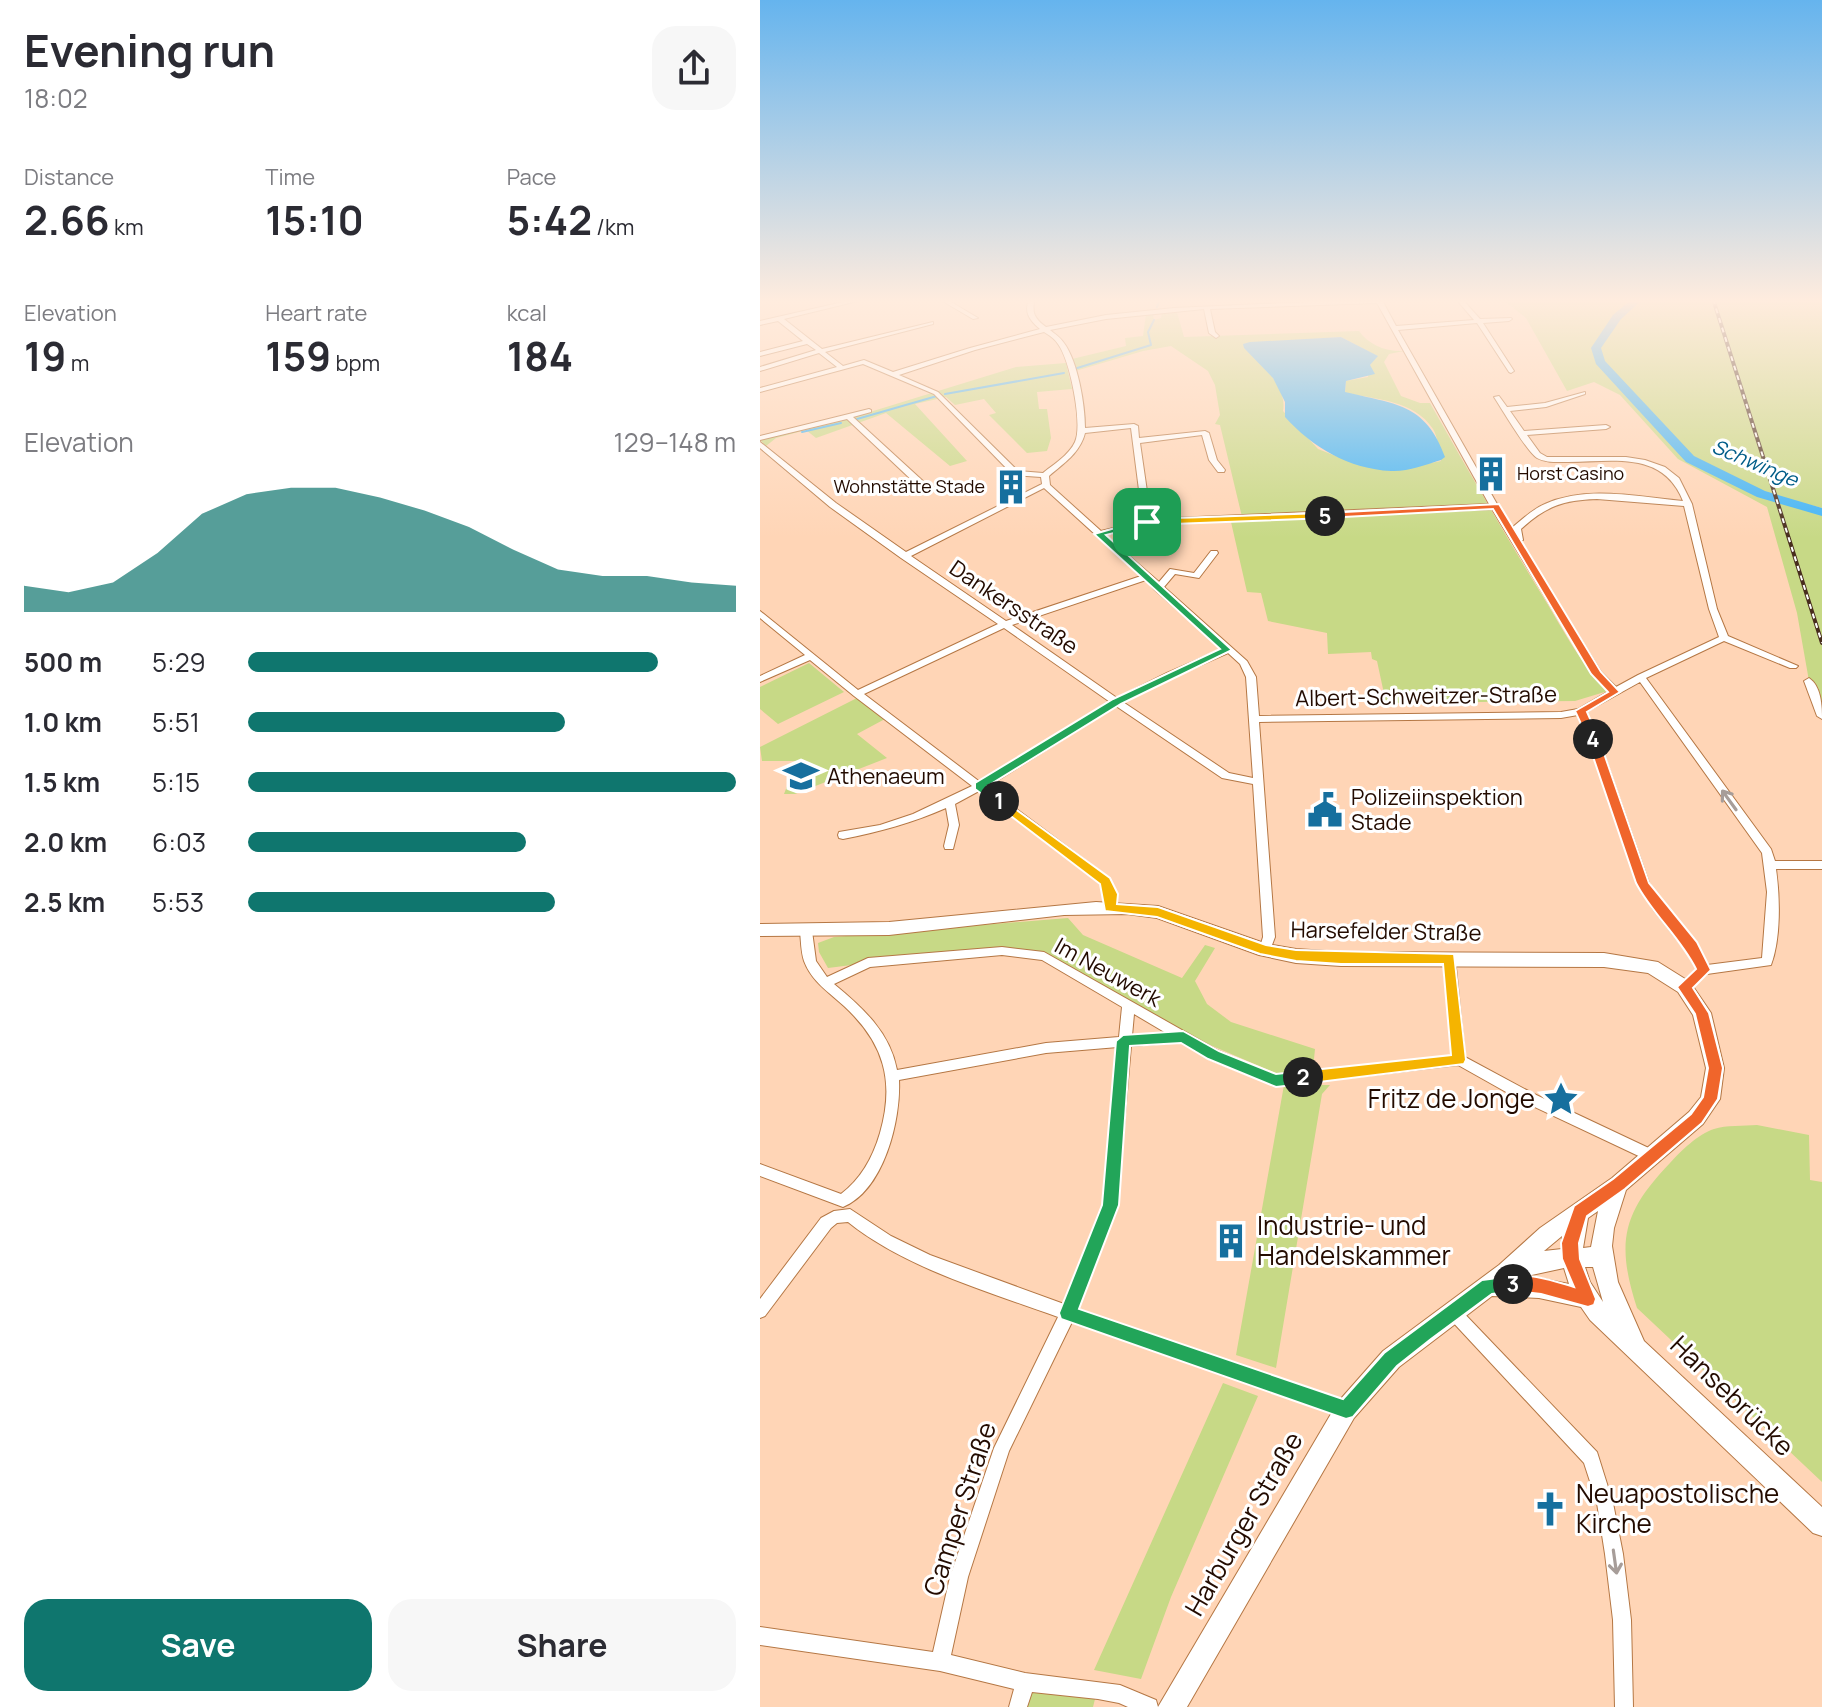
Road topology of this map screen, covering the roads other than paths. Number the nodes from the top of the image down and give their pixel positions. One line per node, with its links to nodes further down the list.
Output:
1 (800, 379): 5 (street)
2 (904, 379): 17 (street)
3 (1072, 379): 12 (street)
4 (1424, 379): 20 (street)
5 (760, 390)
6 (1583, 393): 8 (street)
7 (1497, 397): 8 (street)
8 (1505, 409): 13 (street)
9 (869, 411): 10 (street)
10 (849, 417): 14 (street); 18 (street)
11 (1606, 427): 13 (street)
12 (1081, 431): 15 (street); 17 (street)
13 (1524, 433): 19 (street)
14 (760, 441): 25 (street, Dankersstraße)
15 (1135, 441): 16 (street); 21 (street)
16 (1221, 470)
17 (1045, 480): 22 (street); 25 (street)
18 (921, 484)
19 (1688, 504): 23 (street); 30 (street)
20 (1496, 506): 21 (street); 23 (street)
21 (1147, 522): 22 (street)
22 (1099, 534): 26 (street)
23 (1519, 545): 37 (street)
24 (1214, 553): 27 (street)
25 (904, 556): 29 (street, Dankersstraße)
26 (1146, 577): 27 (street); 29 (street)
27 (1158, 588): 31 (street)
28 (760, 614): 32 (street)
29 (1005, 624): 38 (street); 39 (street, Dankersstraße)
30 (1724, 638): 33 (street); 34 (street, Albert-Schweitzer-Straße)
31 (1227, 650): 39 (street); 42 (street)
32 (811, 656): 35 (street); 38 (street)
33 (1793, 666)
34 (1641, 677): 37 (street, Albert-Schweitzer-Straße); 48 (street, one-way to 34)
35 (760, 679)
36 (1809, 681): 41 (street)
37 (1615, 692): 40 (street, Albert-Schweitzer-Straße)
38 (857, 694): 44 (street)
39 (1117, 702): 43 (street, Dankersstraße); 44 (street)
40 (1581, 711): 42 (street, Albert-Schweitzer-Straße); 55 (street)
41 (1822, 716)
42 (1254, 719): 43 (street)
43 (1258, 782): 53 (street)
44 (980, 786): 45 (street); 50 (street)
45 (950, 803): 46 (street); 47 (street)
46 (843, 835)
47 (949, 846)
48 (1771, 865): 49 (street); 55 (street)
49 (1822, 865)
50 (1109, 908): 52 (main road, Harsefelder Straße); 53 (main road, Harsefelder Straße)
51 (760, 930): 52 (main road, Harsefelder Straße)
52 (806, 931): 56 (street)
53 (1265, 950): 54 (main road, Harsefelder Straße)
54 (1449, 958): 57 (main road, Harsefelder Straße); 61 (street)
55 (1704, 970): 57 (street)
56 (824, 983): 58 (street, Im Neuwerk); 63 (street)
57 (1684, 987): 62 (main road, Harsefelder Straße)
58 (1128, 1007): 59 (street, Im Neuwerk); 60 (street, Camper Straße)
59 (1183, 1037): 60 (street); 61 (street, Im Neuwerk)
60 (1123, 1041): 63 (street); 76 (street, Camper Straße)
61 (1459, 1060): 64 (street)
62 (1715, 1068): 64 (main road, Harburger Straße)
63 (893, 1076): 65 (street)
64 (1650, 1155): 66 (main road, Harburger Straße)
65 (760, 1170)
66 (1619, 1184): 67 (main road, Harburger Straße); 70 (main road, Harburger Straße)
67 (1580, 1212): 68 (main road, Harburger Straße); 69 (main road)
68 (1547, 1235): 69 (main road, Harburger Straße); 71 (main road, Harburger Straße)
69 (1570, 1251): 70 (main road, Harburger Straße); 71 (main road, Harburger Straße); 73 (main road, Hansebrücke)
70 (1600, 1257): 77 (main road, Hansebrücke)
71 (1507, 1272): 72 (main road, Harburger Straße)
72 (1488, 1286): 73 (main road); 75 (main road, Harburger Straße)
73 (1588, 1299): 77 (main road, Hansebrücke)
74 (760, 1311): 76 (street)
75 (1453, 1312): 78 (main road, Harburger Straße); 87 (street, one-way to 87)
76 (1068, 1313): 78 (street); 81 (street, Camper Straße)
77 (1636, 1345): 79 (main road, Hansebrücke)
78 (1346, 1410): 86 (main road, Harburger Straße)
79 (1822, 1524)
80 (760, 1636): 81 (street)
81 (940, 1662): 82 (street)
82 (1025, 1682): 83 (street); 84 (street)
83 (1118, 1701): 85 (street)
84 (1018, 1707)
85 (1149, 1707)
86 (1172, 1707)
87 (1624, 1707)

